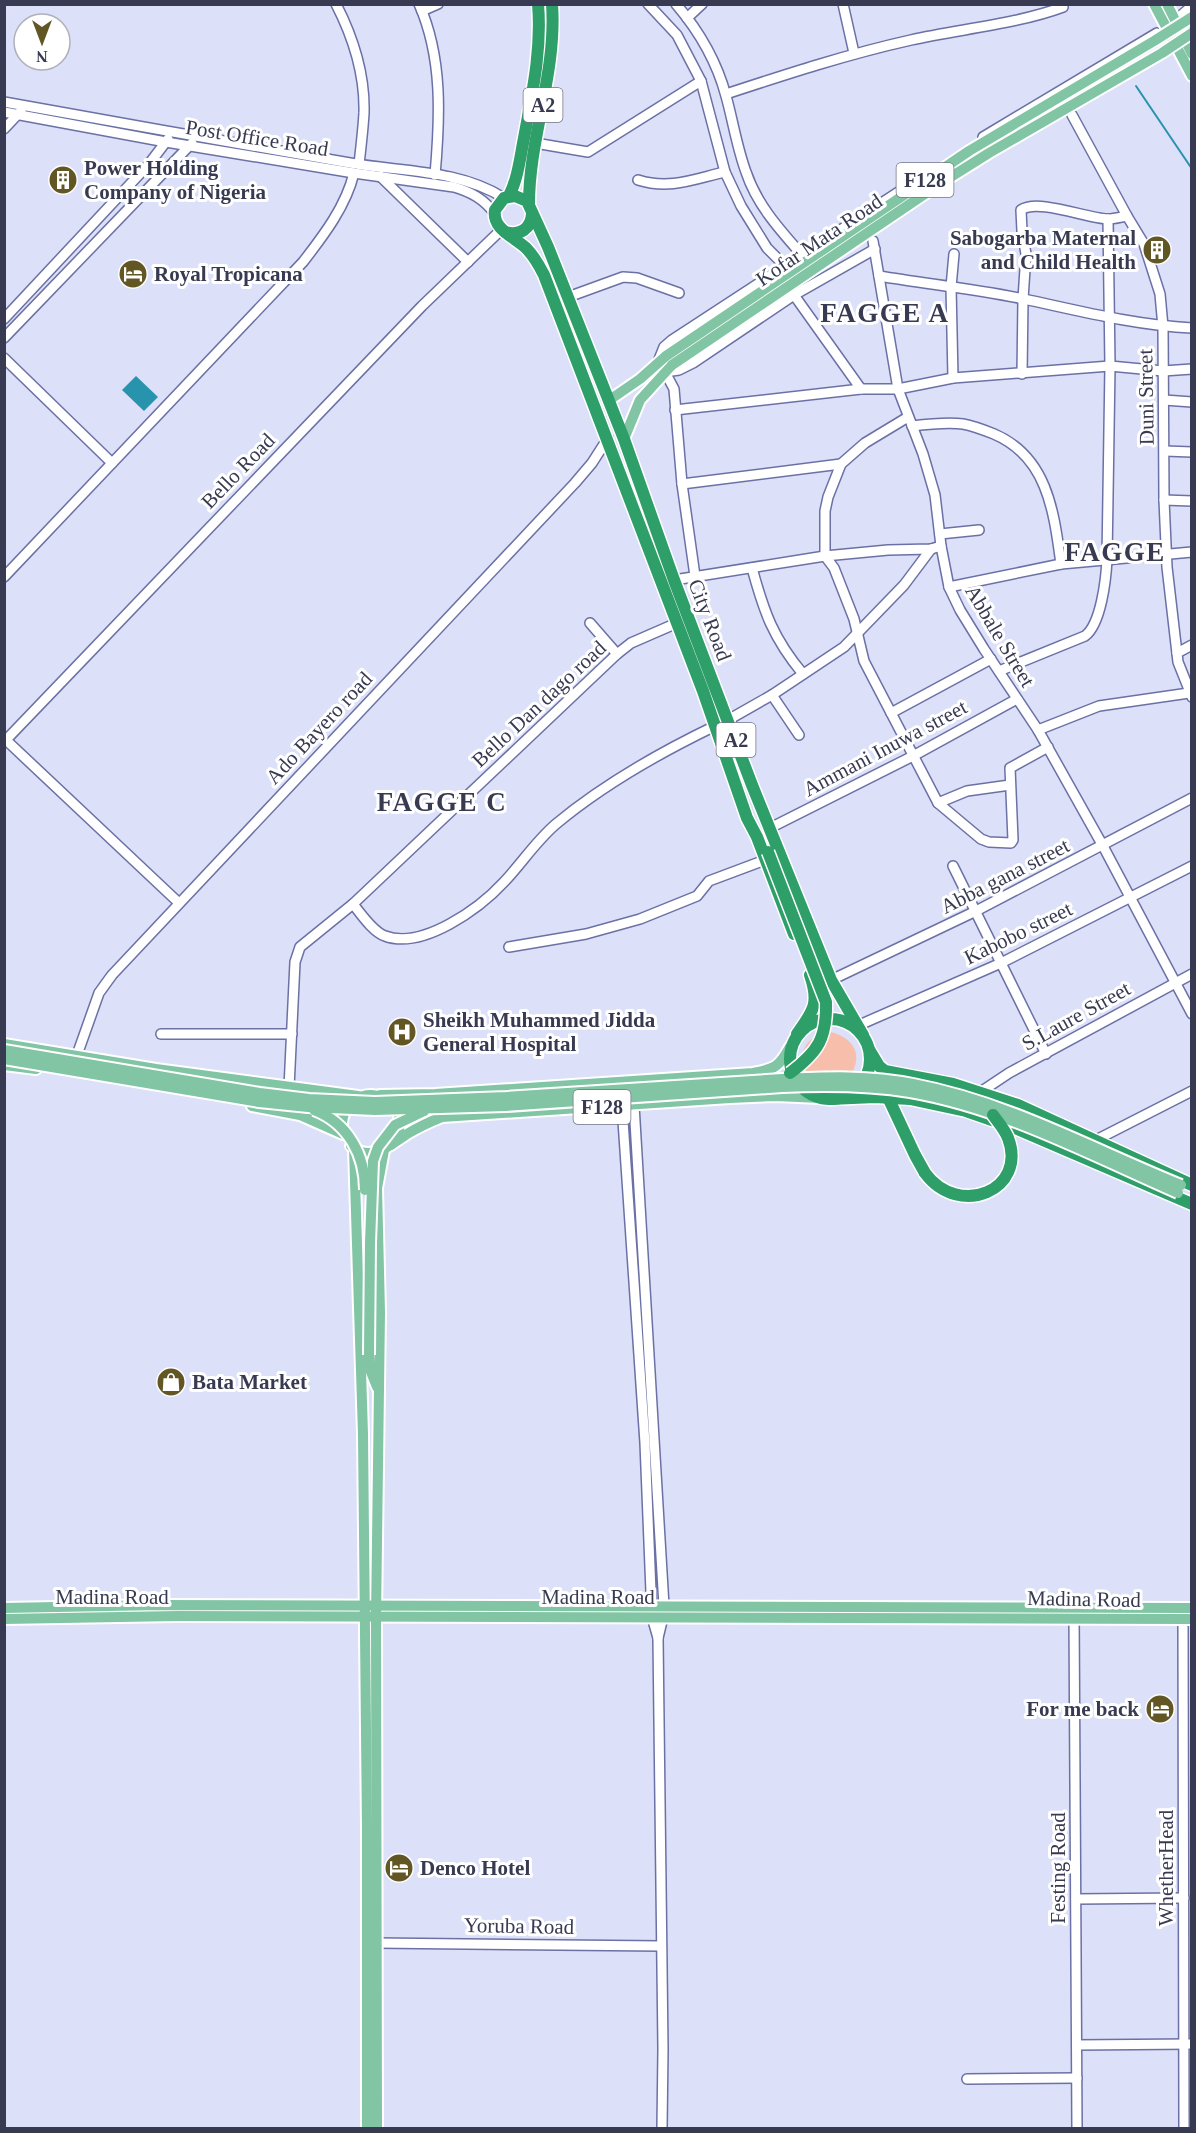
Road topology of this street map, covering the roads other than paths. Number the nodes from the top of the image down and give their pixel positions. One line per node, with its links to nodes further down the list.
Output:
1 (336, 4): 34 (street)
2 (438, 4): 13 (street)
3 (537, 4): 39 (highway, A2)
4 (552, 4): 32 (highway, A2)
5 (648, 4): 22 (street)
6 (676, 4): 15 (street)
7 (702, 4): 15 (street)
8 (843, 4): 20 (street)
9 (1154, 4): 17 (main road)
10 (1167, 4): 16 (main road)
11 (1191, 6): 16 (street)
12 (1063, 7): 20 (street)
13 (421, 8): 36 (street)
14 (1191, 16): 63 (main road, Kofar Mata Road / F128, bridge)
15 (687, 18): 23 (street)
16 (1176, 21): 17 (street); 19 (main road)
17 (1165, 28): 19 (main road); 48 (street)
18 (1191, 33): 63 (main road, Kofar Mata Road / F128, bridge)
19 (1187, 49): 21 (main road)
20 (854, 53): 23 (street)
21 (1191, 76)
22 (701, 81): 32 (street); 35 (street)
23 (726, 94): 48 (street)
24 (25, 105): 25 (street, Post Office Road); 26 (street); 29 (street, Post Office Road)
25 (6, 106): 26 (street, Post Office Road)
26 (18, 114): 28 (street); 31 (street, Post Office Road)
27 (1072, 115): 42 (street, Duni Street)
28 (4, 129)
29 (173, 133): 30 (street, Post Office Road); 31 (street)
30 (197, 136): 33 (street); 34 (street, Post Office Road)
31 (166, 141): 33 (street, Post Office Road); 45 (street)
32 (536, 143): 40 (highway, A2)
33 (190, 145): 34 (street, Post Office Road); 46 (street)
34 (356, 169): 36 (street, Post Office Road); 37 (street, Post Office Road); 80 (street)
35 (725, 172): 38 (street); 50 (street)
36 (435, 175): 39 (street, Post Office Road)
37 (380, 176): 41 (street, Post Office Road); 49 (street)
38 (638, 180)
39 (506, 197): 40 (highway); 41 (highway, A2)
40 (531, 209): 44 (highway); 55 (highway, City Road / A2)
41 (495, 214): 44 (highway, A2)
42 (1127, 216): 43 (street); 59 (street, Duni Street)
43 (1108, 219): 56 (street); 57 (street)
44 (504, 231): 49 (street, Bello Road); 76 (highway, City Road / A2)
45 (78, 242): 46 (street); 58 (street)
46 (87, 250): 61 (street)
47 (954, 254): 52 (street)
48 (802, 255): 50 (street)
49 (468, 262): 116 (street, Bello Road)
50 (785, 266): 63 (street)
51 (879, 276): 52 (street); 54 (street, Abbale Street); 70 (street, Abbale Street)
52 (951, 287): 56 (street); 68 (street)
53 (679, 293): 55 (street)
54 (794, 296): 63 (street); 69 (street)
55 (568, 297): 72 (highway, City Road / A2)
56 (1023, 299): 57 (street); 67 (street)
57 (1110, 319): 59 (street); 64 (street)
58 (4, 320)
59 (1163, 327): 60 (street); 66 (street, Duni Street)
60 (1191, 328)
61 (4, 338)
62 (4, 358): 80 (street)
63 (665, 364): 72 (main road, Kofar Mata Road / F128); 74 (street); 77 (main road, Kofar Mata Road / F128)
64 (1110, 366): 66 (street); 67 (street); 92 (street)
65 (1191, 369): 66 (street)
66 (1163, 371): 71 (street, Duni Street)
67 (1022, 374): 68 (street)
68 (953, 378): 70 (street)
69 (861, 389): 70 (street); 74 (street)
70 (898, 389): 75 (street, Abbale Street)
71 (1164, 400): 73 (street); 78 (street, Duni Street)
72 (608, 401): 77 (highway, City Road / A2)
73 (1191, 402)
74 (675, 410): 82 (street)
75 (910, 421): 81 (street); 86 (street, Abbale Street); 93 (street)
76 (608, 438): 100 (highway, City Road / A2); 128 (street, Ado Bayero road)
77 (624, 439): 97 (highway, City Road / A2)
78 (1165, 450): 79 (street); 83 (street, Duni Street)
79 (1191, 452)
80 (112, 463): 96 (street)
81 (841, 464): 82 (street); 91 (street)
82 (682, 484): 95 (street)
83 (1164, 500): 84 (street); 90 (street, Duni Street)
84 (1191, 501)
85 (979, 530): 86 (street)
86 (940, 534): 87 (street, Abbale Street)
87 (941, 546): 88 (street); 98 (street, Abbale Street)
88 (931, 549): 91 (street); 101 (street)
89 (1191, 552): 90 (street)
90 (1166, 553): 92 (street); 103 (street, Duni Street)
91 (825, 556): 94 (street); 101 (street)
92 (1107, 560): 93 (street); 106 (street)
93 (1061, 564): 98 (street)
94 (752, 568): 95 (street); 107 (street)
95 (695, 576): 97 (street)
96 (4, 577)
97 (674, 580): 112 (highway, City Road / A2)
98 (949, 587): 105 (street, Abbale Street)
99 (590, 623): 104 (street)
100 (677, 623): 104 (street, Bello Dan dago road); 113 (highway, City Road / A2)
101 (856, 633): 107 (street); 111 (street)
102 (1191, 645): 103 (street)
103 (1177, 653): 109 (street, Duni Street)
104 (617, 654): 129 (street, Bello Dan dago road)
105 (991, 659): 106 (street, Abbale Street); 111 (street)
106 (999, 671): 110 (street, Abbale Street)
107 (803, 674): 108 (street)
108 (771, 695): 112 (street); 115 (street)
109 (1190, 695): 114 (street)
110 (1017, 699): 114 (street, Abbale Street); 118 (street, Ammani Inuwa street)
111 (891, 713): 118 (street)
112 (728, 720): 122 (highway, City Road / A2)
113 (715, 726): 124 (highway, City Road / A2); 129 (street)
114 (1038, 730): 117 (street, Abbale Street)
115 (799, 735)
116 (6, 738): 128 (street)
117 (1047, 747): 119 (street); 123 (street, Abbale Street)
118 (913, 756): 121 (street); 122 (street, Ammani Inuwa street)
119 (1010, 785): 121 (street); 121 (street)
120 (1191, 798): 123 (street, Abba gana street)
121 (938, 803)
122 (770, 828): 134 (highway, City Road / A2)
123 (1103, 846): 127 (street, Abbale Street); 130 (street, Abba gana street)
124 (766, 856): 131 (street); 136 (highway); 150 (highway, bridge)
125 (953, 866): 130 (street)
126 (1191, 866): 127 (street, Kabobo street)
127 (1129, 896): 132 (street, Kabobo street); 135 (street, Abbale Street)
128 (178, 903): 146 (street, Ado Bayero road)
129 (353, 904): 140 (street, Bello Dan dago road)
130 (976, 911): 132 (street); 134 (street, Abba gana street)
131 (509, 947)
132 (1001, 963): 138 (street, Kabobo street); 145 (street)
133 (1191, 974): 135 (street, S.Laure Street)
134 (831, 980): 136 (street, Abba gana street); 138 (highway, City Road / A2)
135 (1176, 982): 137 (street, Abbale Street); 145 (street, S.Laure Street)
136 (814, 988): 141 (highway)
137 (1191, 1014)
138 (860, 1031): 141 (highway); 147 (highway, A2)
139 (161, 1034): 140 (street)
140 (292, 1034): 151 (street, Bello Dan dago road)
141 (797, 1034): 143 (highway)
142 (4, 1044): 146 (main road, F128)
143 (790, 1047): 154 (main road, F128); 157 (highway)
144 (4, 1050): 150 (main road, bridge)
145 (1046, 1054): 153 (street, S.Laure Street)
146 (77, 1055): 151 (main road, F128)
147 (870, 1057): 153 (highway, A2); 156 (highway); 157 (highway)
148 (4, 1059): 160 (main road, bridge)
149 (4, 1065): 163 (main road)
150 (786, 1076): 167 (main road, bridge)
151 (289, 1088): 155 (main road, F128)
152 (1191, 1091): 164 (street)
153 (979, 1093): 164 (highway, A2)
154 (374, 1095): 155 (main road, F128); 165 (main road)
155 (358, 1096): 163 (main road)
156 (888, 1097): 157 (highway); 162 (highway, bridge); 169 (highway)
157 (825, 1099): 158 (main road, F128)
158 (634, 1105): 159 (main road, F128); 176 (street)
159 (622, 1106): 165 (main road, F128); 176 (street)
160 (308, 1107): 161 (main road, bridge); 170 (main road, bridge)
161 (429, 1109): 162 (main road, bridge); 170 (main road, bridge)
162 (993, 1115): 167 (main road, bridge)
163 (343, 1134): 166 (main road)
164 (1096, 1140): 167 (highway, A2)
165 (388, 1148): 166 (main road); 171 (main road)
166 (354, 1149): 172 (main road)
167 (1183, 1188): 168 (main road); 169 (main road)
168 (1191, 1190)
169 (1191, 1202)
170 (367, 1355): 171 (main road); 172 (main road)
171 (379, 1392): 174 (main road)
172 (361, 1393): 173 (main road)
173 (364, 1605): 174 (main road, Madina Road); 175 (main road, Madina Road); 179 (main road)
174 (376, 1605): 176 (main road, Madina Road); 179 (main road)
175 (4, 1608)
176 (658, 1611): 177 (main road, Madina Road); 179 (main road, Madina Road); 184 (street)
177 (1074, 1613): 178 (main road, Madina Road); 182 (street, Festing Road)
178 (1187, 1613): 181 (street, WhetherHead)
179 (370, 1618): 180 (main road, Madina Road); 183 (main road); 189 (main road)
180 (4, 1619)
181 (1186, 1895): 182 (street); 185 (street, WhetherHead)
182 (1076, 1899): 186 (street, Festing Road)
183 (376, 1943): 184 (street, Yoruba Road); 190 (main road)
184 (661, 1946): 191 (street)
185 (1188, 2044): 186 (street); 193 (street, WhetherHead)
186 (1077, 2045): 187 (street, Festing Road)
187 (1077, 2078): 188 (street); 192 (street, Festing Road)
188 (967, 2079)
189 (367, 2128)
190 (377, 2128)
191 (662, 2128)
192 (1077, 2128)
193 (1184, 2128)

